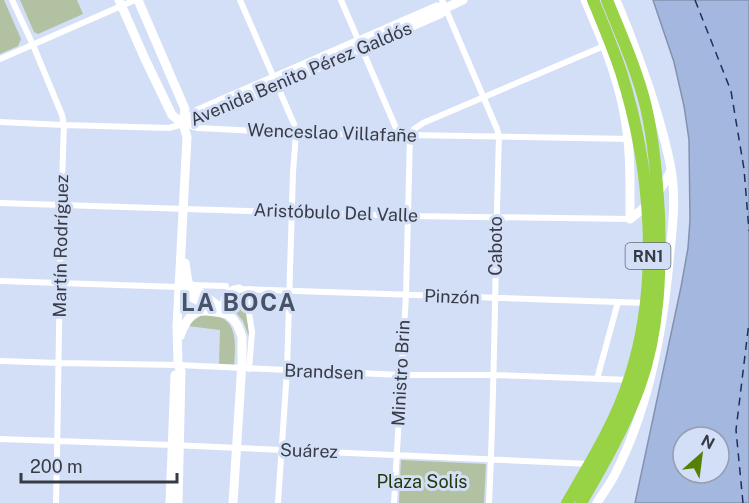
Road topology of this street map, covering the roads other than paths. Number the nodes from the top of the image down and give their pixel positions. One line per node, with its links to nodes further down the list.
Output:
1 (12, 0): 12 (street, Martín Rodríguez)
2 (136, 0): 10 (street); 19 (main road)
3 (240, 0): 16 (street)
4 (341, 0): 13 (street)
5 (463, 0): 11 (main road, Avenida Benito Pérez Galdós)
6 (585, 0): 14 (main road)
7 (593, 0): 74 (highway, RN1)
8 (607, 0): 75 (highway, RN1)
9 (616, 0): 26 (main road)
10 (120, 3): 12 (street); 19 (main road)
11 (444, 4): 13 (main road, Avenida Benito Pérez Galdós); 17 (street, Caboto)
12 (33, 45): 15 (street); 20 (street, Martín Rodríguez)
13 (360, 45): 16 (main road, Avenida Benito Pérez Galdós); 22 (street)
14 (604, 46): 17 (street); 25 (main road)
15 (0, 59)
16 (275, 81): 19 (main road, Avenida Benito Pérez Galdós); 21 (street)
17 (484, 97): 23 (street); 24 (street, Caboto)
18 (0, 122): 20 (street, Wenceslao Villafañe)
19 (183, 124): 20 (street, Wenceslao Villafañe); 21 (street, Wenceslao Villafañe); 30 (main road)
20 (64, 125): 29 (street, Martín Rodríguez)
21 (296, 133): 22 (street, Wenceslao Villafañe); 31 (street)
22 (399, 135): 23 (street, Wenceslao Villafañe)
23 (410, 135): 24 (street, Wenceslao Villafañe); 32 (street, Ministro Brin)
24 (499, 137): 25 (street, Wenceslao Villafañe); 33 (street, Caboto)
25 (627, 139): 26 (street, Wenceslao Villafañe); 34 (main road)
26 (664, 139): 27 (main road)
27 (671, 170): 34 (main road); 35 (main road)
28 (0, 203): 29 (street, Aristóbulo Del Valle)
29 (61, 205): 30 (street, Aristóbulo Del Valle); 38 (street, Martín Rodríguez)
30 (184, 208): 31 (street, Aristóbulo Del Valle); 36 (main road)
31 (292, 212): 32 (street, Aristóbulo Del Valle); 43 (street)
32 (408, 216): 33 (street, Aristóbulo Del Valle); 44 (street, Ministro Brin)
33 (496, 217): 34 (street, Aristóbulo Del Valle); 45 (street, Caboto)
34 (630, 219): 35 (main road, Aristóbulo Del Valle)
35 (673, 221): 47 (main road)
36 (182, 248): 39 (main road); 41 (main road)
37 (0, 282): 38 (street)
38 (60, 283): 41 (street); 51 (street, Martín Rodríguez)
39 (189, 285): 40 (street); 48 (main road)
40 (226, 286)
41 (179, 287): 48 (main road); 49 (main road)
42 (245, 289): 43 (street, Pinzón); 48 (main road); 53 (street)
43 (289, 291): 44 (street, Pinzón); 54 (street)
44 (406, 295): 45 (street, Pinzón); 55 (street, Ministro Brin)
45 (496, 298): 46 (street, Pinzón); 56 (street, Caboto)
46 (618, 302): 47 (street, Pinzón); 57 (street)
47 (665, 303): 58 (main road)
48 (226, 314): 49 (main road); 53 (main road)
49 (178, 341): 52 (main road)
50 (0, 361): 51 (street, Brandsen)
51 (60, 363): 52 (street, Brandsen); 60 (street, Martín Rodríguez)
52 (178, 365): 53 (street, Brandsen); 61 (main road)
53 (246, 365): 54 (street, Brandsen); 70 (main road)
54 (287, 370): 55 (street, Brandsen); 62 (street)
55 (402, 375): 56 (street, Brandsen); 63 (street, Ministro Brin)
56 (494, 375): 57 (street, Brandsen); 64 (street, Caboto)
57 (597, 379): 58 (street, Brandsen)
58 (645, 380): 65 (main road); 66 (main road)
59 (0, 439): 60 (street, Suárez)
60 (58, 441): 61 (street, Suárez); 67 (street, Martín Rodríguez)
61 (176, 445): 62 (street, Suárez); 68 (main road); 69 (main road)
62 (281, 450): 63 (street, Suárez); 71 (street)
63 (396, 455): 64 (street, Suárez); 72 (street, Ministro Brin)
64 (491, 458): 65 (street, Suárez); 73 (street, Caboto)
65 (600, 466): 66 (street, Suárez); 75 (main road)
66 (617, 471): 76 (main road)
67 (56, 503)
68 (170, 503)
69 (178, 503)
70 (233, 503)
71 (278, 503)
72 (394, 503)
73 (489, 503)
74 (567, 503)
75 (580, 503)
76 (597, 503)

